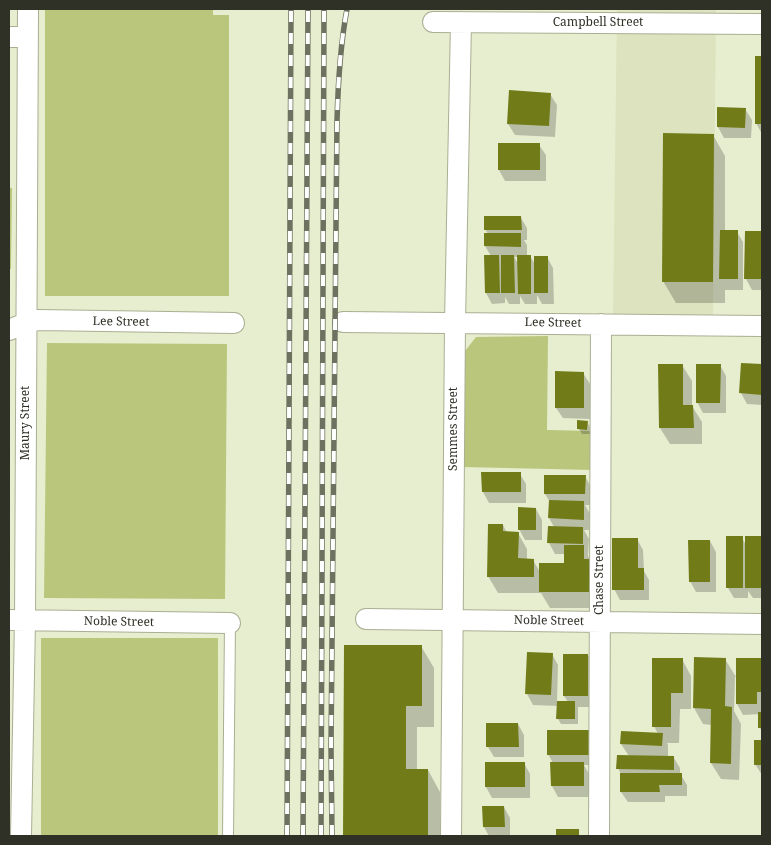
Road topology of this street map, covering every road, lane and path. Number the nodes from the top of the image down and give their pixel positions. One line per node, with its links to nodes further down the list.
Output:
1 (28, 9): 5 (street, Maury Street)
2 (433, 22): 3 (street, Campbell Street)
3 (461, 22): 4 (street, Campbell Street); 7 (street, Semmes Street)
4 (762, 24)
5 (18, 37): 11 (street, Maury Street)
6 (343, 322): 7 (street, Lee Street)
7 (455, 322): 9 (street, Lee Street); 14 (street, Semmes Street)
8 (234, 323): 11 (street, Lee Street)
9 (601, 324): 10 (street, Lee Street); 15 (street, Chase Street)
10 (762, 326)
11 (18, 327): 13 (street, Maury Street)
12 (366, 619): 14 (street, Noble Street)
13 (17, 620): 16 (street, Noble Street); 18 (street, Maury Street)
14 (453, 620): 15 (street, Noble Street); 20 (street, Semmes Street)
15 (600, 622): 17 (street, Noble Street); 21 (street, Chase Street)
16 (230, 623): 19 (lane)
17 (762, 624)
18 (21, 836)
19 (228, 836)
20 (451, 836)
21 (599, 836)

